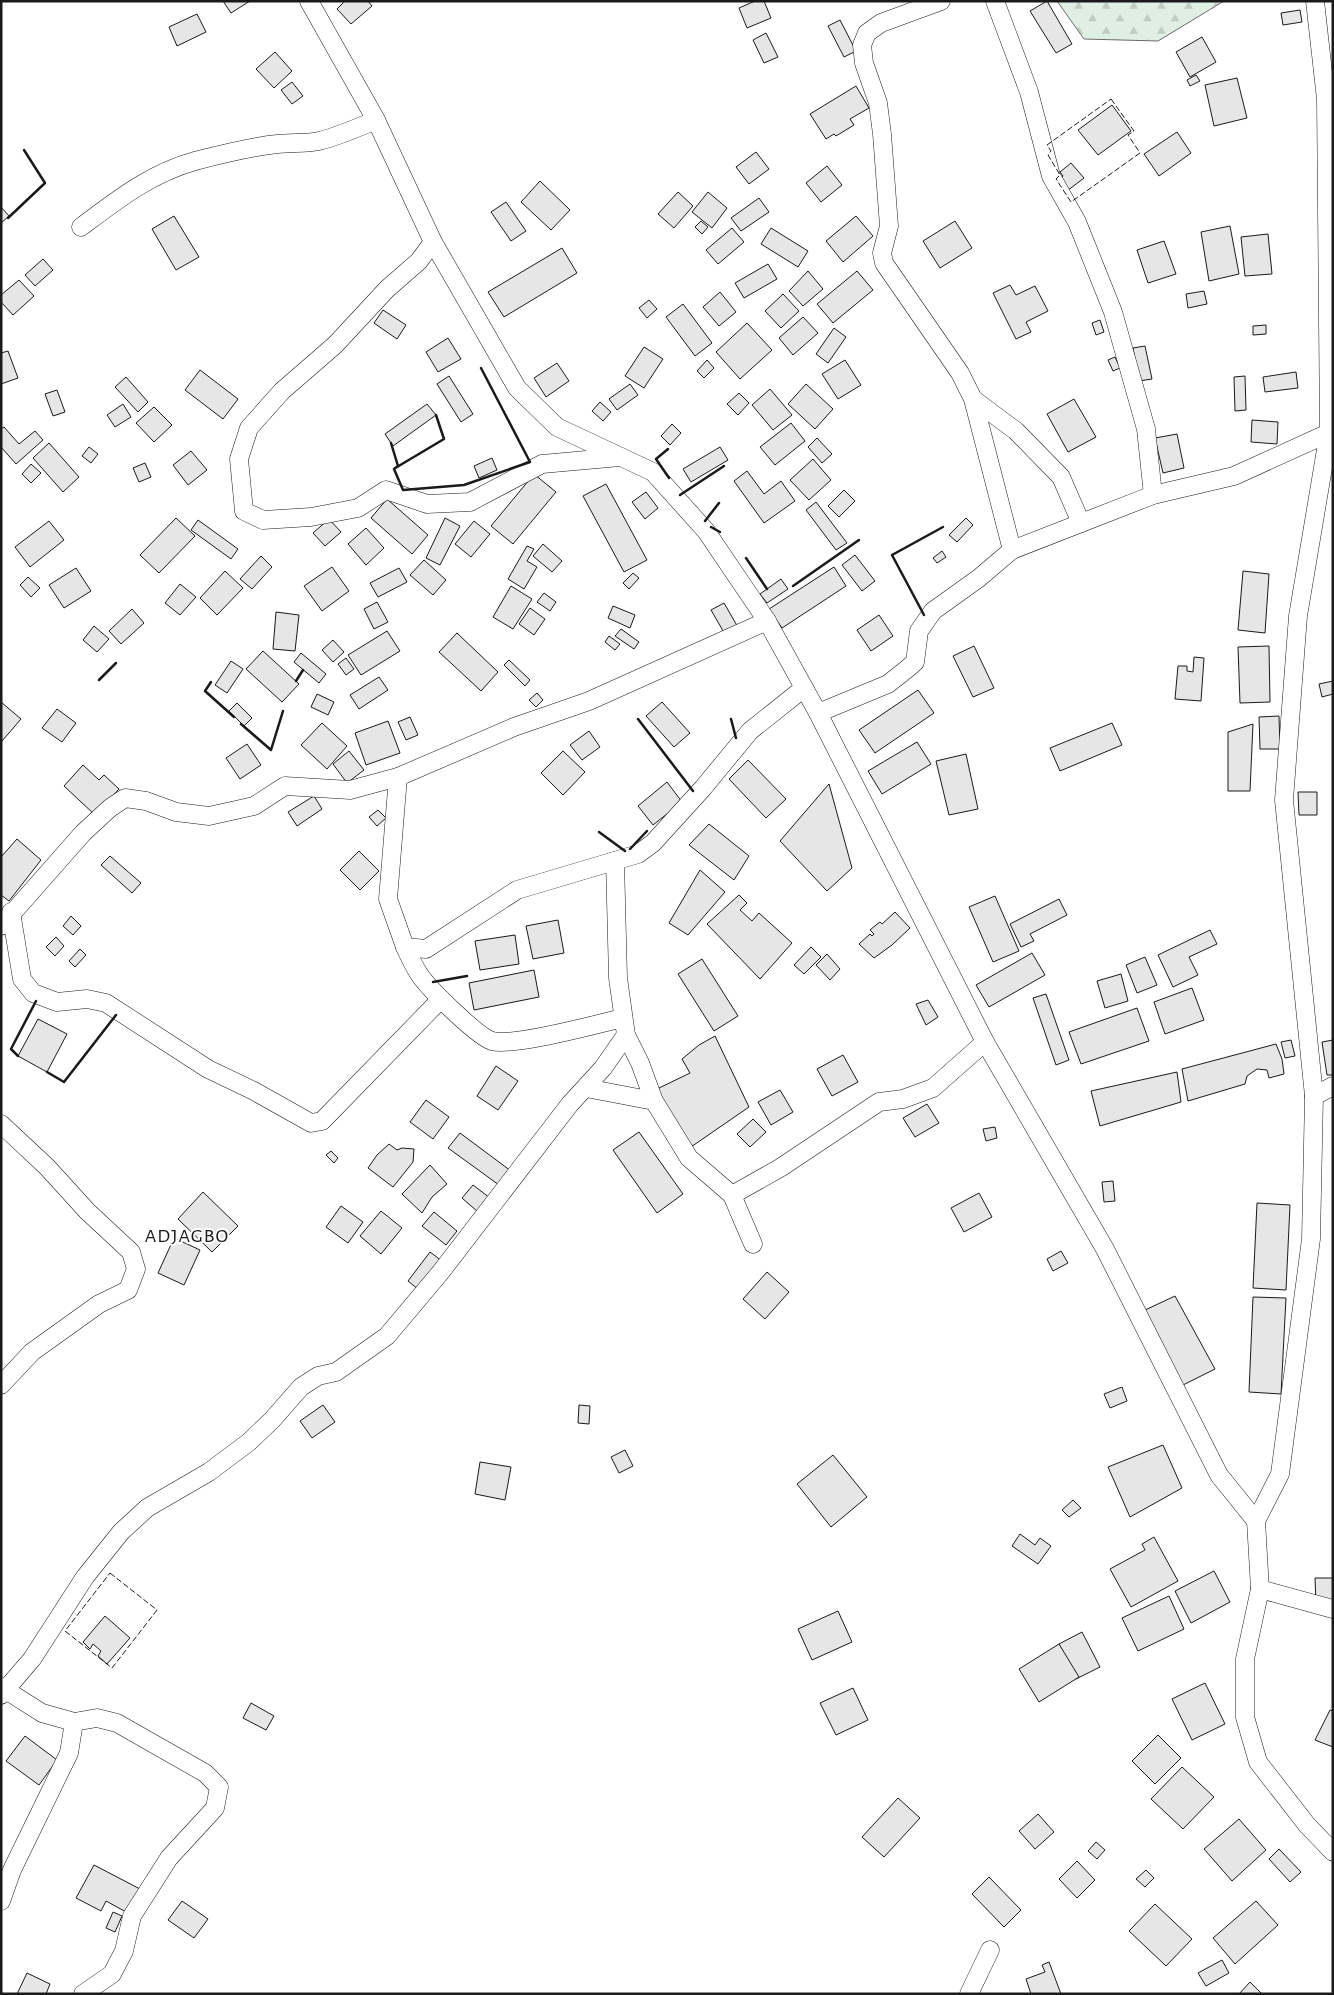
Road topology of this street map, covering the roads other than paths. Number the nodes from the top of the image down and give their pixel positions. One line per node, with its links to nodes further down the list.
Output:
1 (309, 1): 5 (street)
2 (941, 1): 8 (street)
3 (995, 1): 11 (street)
4 (1315, 1): 9 (street)
5 (376, 120): 6 (street); 7 (street)
6 (81, 226)
7 (433, 242): 10 (street); 10 (street)
8 (973, 399): 12 (street); 13 (street)
9 (1331, 432): 11 (street); 26 (street)
10 (621, 457): 14 (street)
11 (1154, 495): 12 (street)
12 (1081, 523): 13 (street)
13 (1012, 550): 16 (street)
14 (767, 621): 15 (street); 17 (street)
15 (804, 688): 16 (street); 18 (street)
16 (818, 713): 23 (street)
17 (398, 777): 19 (street); 20 (street)
18 (615, 861): 20 (street); 22 (street)
19 (6, 919): 21 (street)
20 (405, 948): 21 (street)
21 (441, 999): 22 (street)
22 (625, 1026): 25 (street); 27 (street)
23 (985, 1042): 29 (street); 32 (street)
24 (1333, 1086): 26 (street)
25 (586, 1088): 27 (street); 35 (street)
26 (1314, 1096): 32 (street)
27 (654, 1101): 29 (street)
28 (1, 1124): 31 (street)
29 (732, 1196): 30 (street)
30 (753, 1244)
31 (1, 1385)
32 (1256, 1522): 33 (street)
33 (1260, 1589): 34 (street); 37 (street)
34 (1333, 1610)
35 (3, 1691): 36 (street)
36 (74, 1722): 38 (street); 40 (street)
37 (1333, 1852)
38 (1, 1901)
39 (990, 1950): 41 (street)
40 (84, 1994)
41 (968, 1994)

